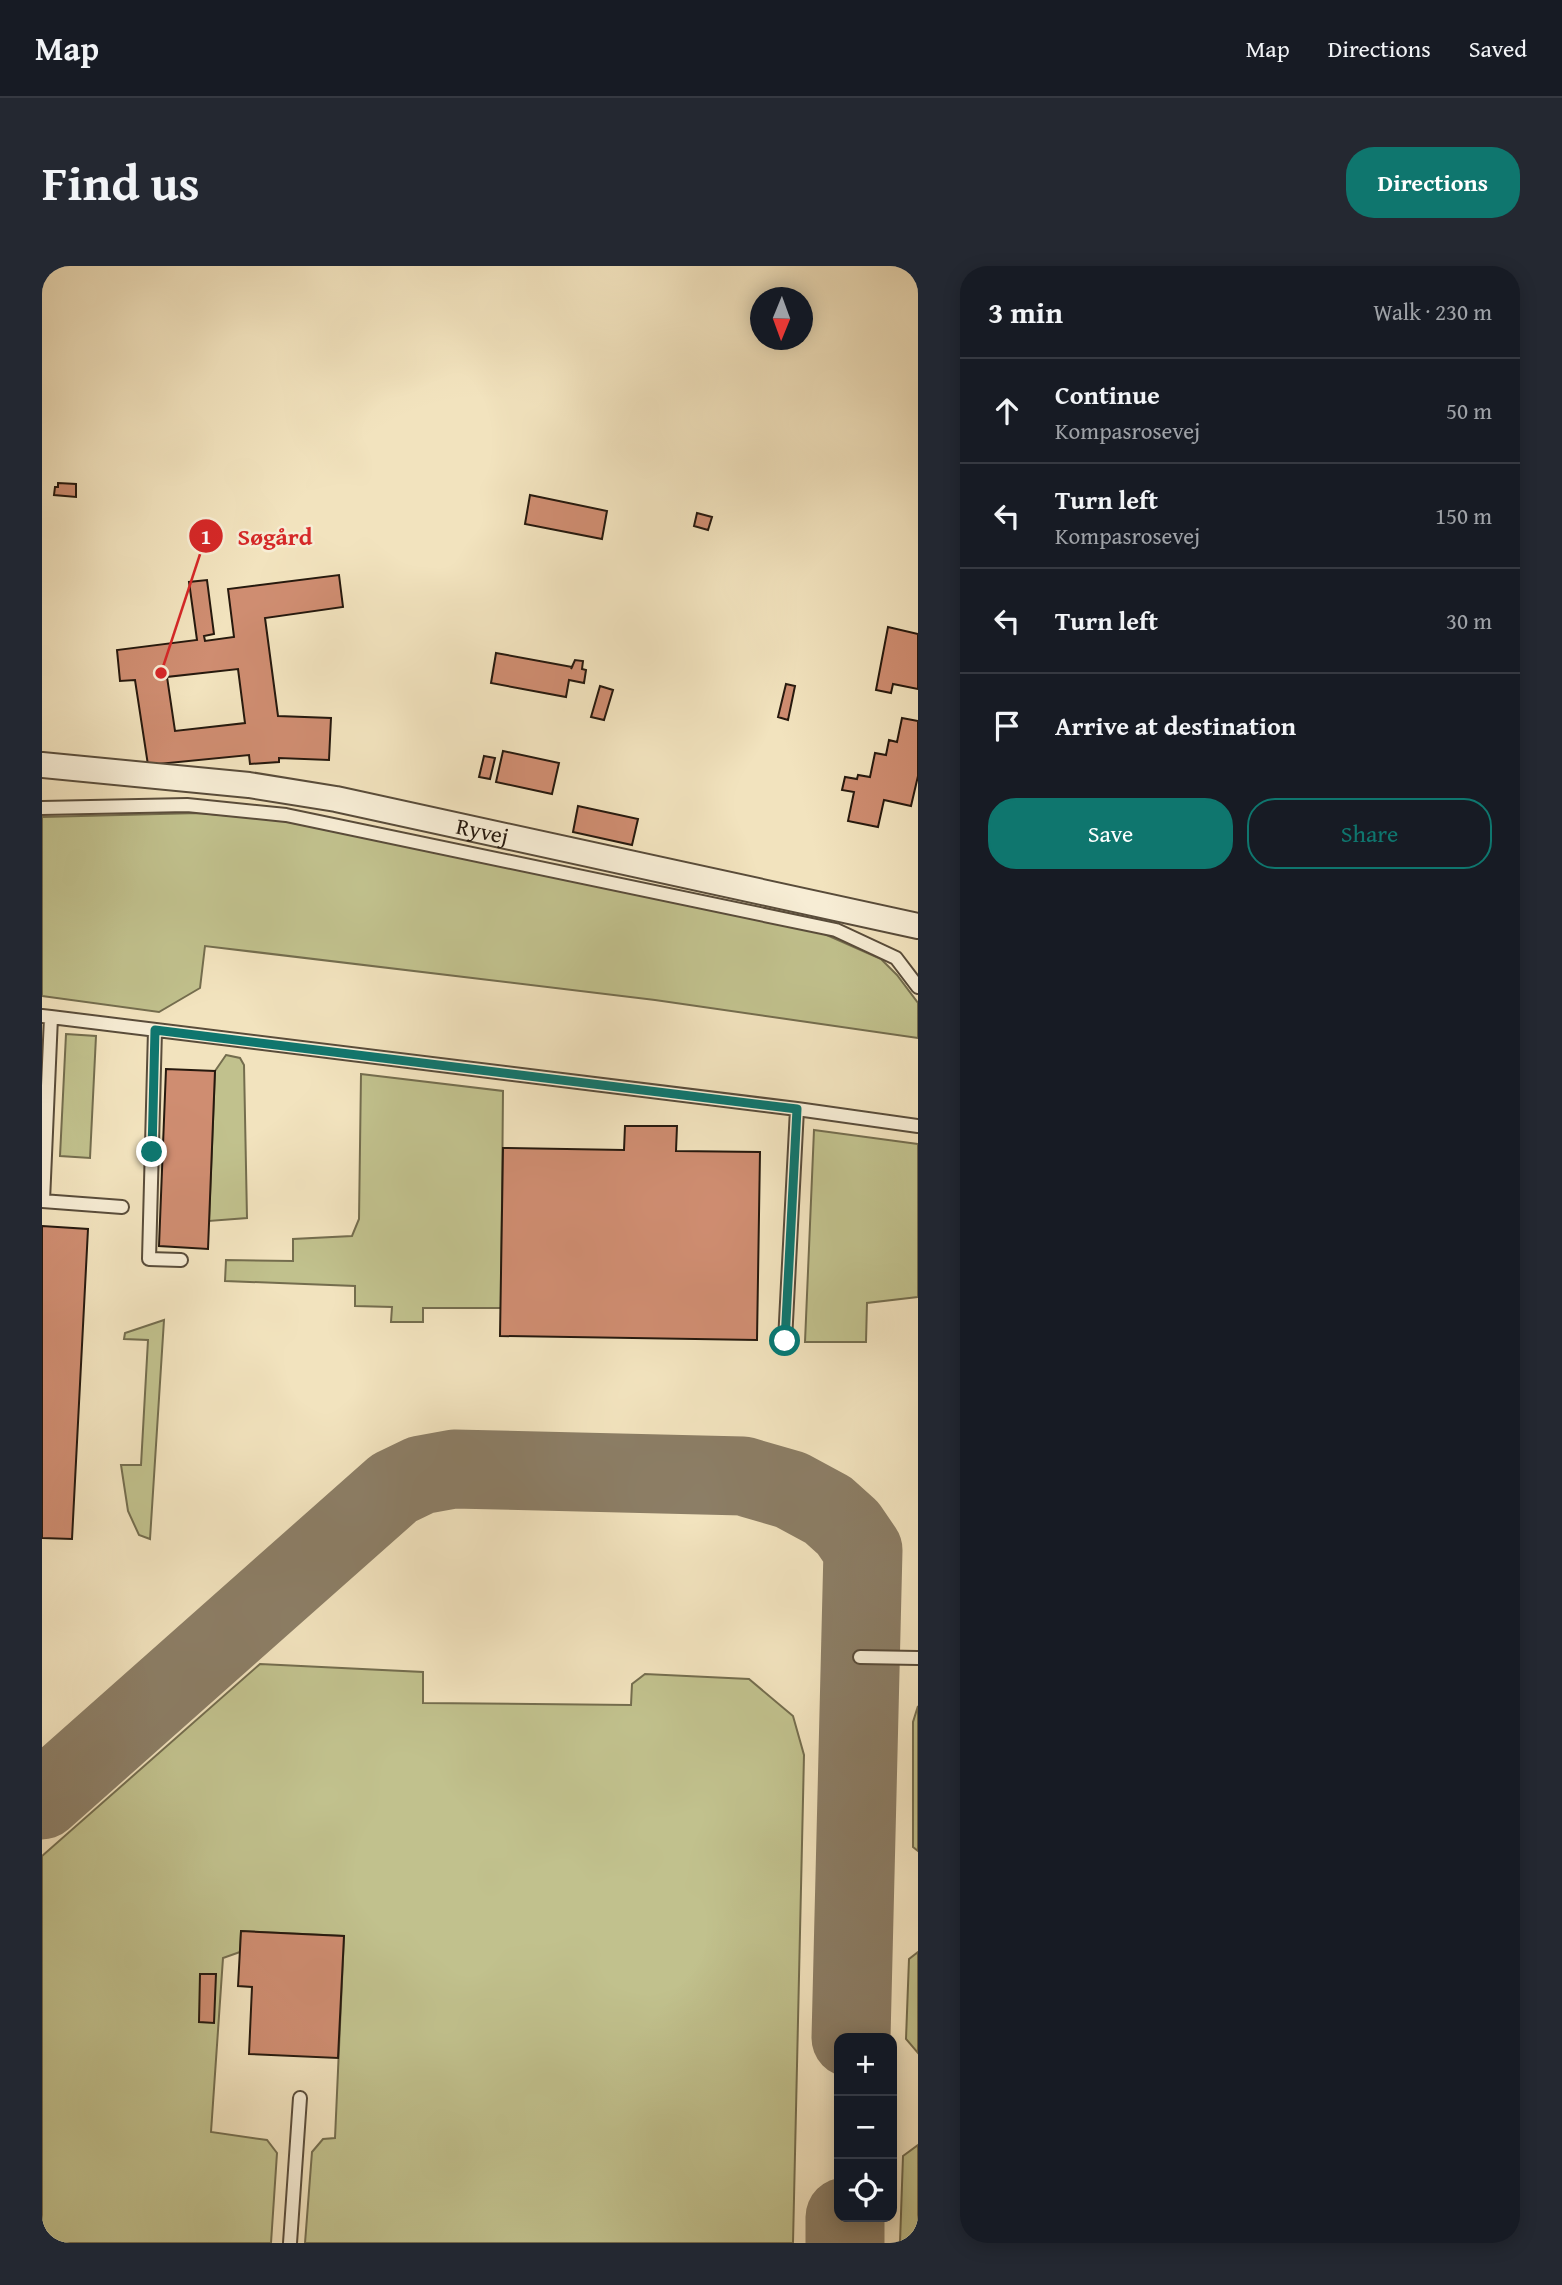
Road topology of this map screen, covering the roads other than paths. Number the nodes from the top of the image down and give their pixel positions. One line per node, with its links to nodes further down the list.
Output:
1 (42, 765): 3 (street, Ryvej)
2 (42, 808): 4 (lane)
3 (918, 926)
4 (918, 986)
5 (47, 1017): 6 (lane); 9 (lane)
6 (155, 1030): 7 (lane); 11 (lane)
7 (797, 1109): 8 (lane); 12 (lane)
8 (918, 1126)
9 (42, 1201): 10 (lane)
10 (122, 1207)
11 (181, 1260)
12 (785, 1341)
13 (860, 1657): 14 (lane)
14 (918, 1658)
15 (300, 2098): 16 (lane)
16 (290, 2243)

